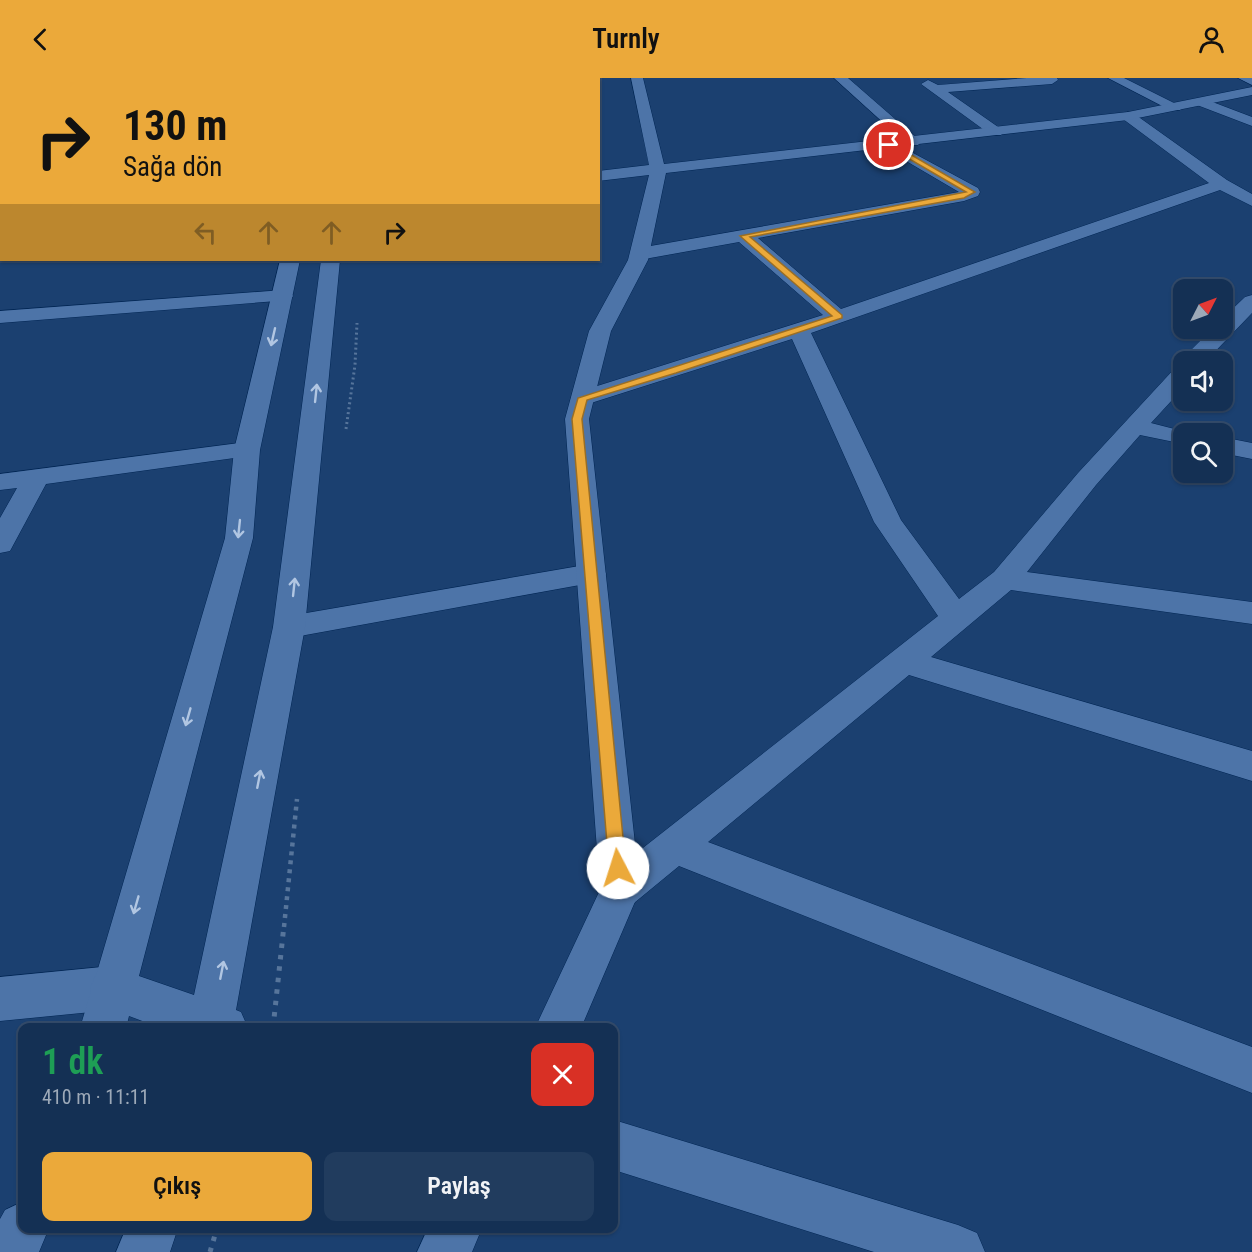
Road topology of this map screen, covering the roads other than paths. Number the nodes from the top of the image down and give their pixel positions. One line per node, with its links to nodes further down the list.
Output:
1 (637, 78): 17 (street)
2 (840, 78): 15 (street)
3 (919, 78): 8 (street)
4 (1114, 78): 11 (street)
5 (1244, 78): 7 (street)
6 (1052, 80): 8 (street)
7 (1252, 81)
8 (934, 89): 14 (street)
9 (1252, 91): 10 (street)
10 (1202, 102): 11 (street); 13 (street)
11 (1175, 107): 12 (street)
12 (1128, 116): 14 (street); 19 (street)
13 (1252, 122)
14 (996, 132): 15 (street)
15 (913, 142): 16 (street)
16 (889, 145): 17 (street); 21 (street)
17 (658, 171): 18 (street); 22 (street)
18 (600, 177)
19 (1221, 184): 20 (street); 28 (street)
20 (1252, 201)
21 (744, 236): 22 (street); 28 (street)
22 (639, 254): 32 (street)
23 (290, 261): 25 (street)
24 (331, 261): 45 (street, one-way to 24)
25 (283, 296): 27 (street); 36 (street, one-way to 36)
26 (1252, 301): 30 (street)
27 (0, 317)
28 (838, 317): 29 (street)
29 (799, 330): 32 (street); 44 (street)
30 (1203, 351)
31 (1173, 385): 33 (street)
32 (583, 398): 41 (street)
33 (1136, 427): 34 (street); 42 (street)
34 (1173, 434)
35 (1233, 447): 37 (street)
36 (247, 450): 38 (street); 51 (street, one-way to 51)
37 (1252, 451)
38 (36, 478): 39 (street); 40 (street)
39 (0, 482)
40 (0, 544)
41 (591, 574): 45 (street); 49 (street)
42 (1005, 579): 43 (street); 44 (street)
43 (1252, 613)
44 (956, 618): 46 (street)
45 (289, 627): 53 (street, one-way to 45)
46 (903, 661): 47 (street); 48 (street)
47 (1252, 765)
48 (673, 846): 49 (street); 55 (street)
49 (620, 890): 54 (street)
50 (0, 999): 51 (street)
51 (108, 1008): 52 (street)
52 (198, 1023)
53 (217, 1023)
54 (560, 1023)
55 (1252, 1070)
56 (618, 1146): 63 (street)
57 (21, 1233): 60 (street)
58 (150, 1233): 61 (street)
59 (454, 1233): 62 (street)
60 (12, 1252)
61 (143, 1252)
62 (444, 1252)
63 (958, 1252)

